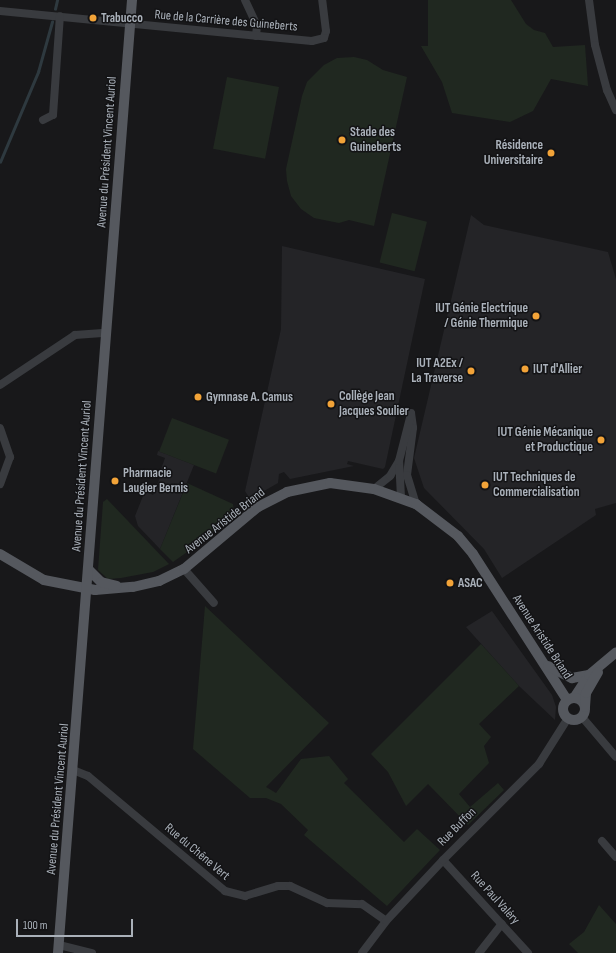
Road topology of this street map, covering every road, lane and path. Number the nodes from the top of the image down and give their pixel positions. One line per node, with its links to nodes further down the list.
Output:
1 (132, 0): 7 (main road, Avenue du Président Vincent Auriol)
2 (245, 0): 8 (street)
3 (322, 0): 8 (street, Rue de la Carrière des Guineberts)
4 (589, 0): 9 (street)
5 (0, 10): 6 (street, Rue de la Carrière des Guineberts)
6 (60, 16): 7 (street, Rue de la Carrière des Guineberts); 10 (street)
7 (130, 24): 8 (street, Rue de la Carrière des Guineberts); 11 (main road, Avenue du Président Vincent Auriol)
8 (256, 36)
9 (616, 110)
10 (43, 120)
11 (106, 333): 12 (street); 20 (main road, Avenue du Président Vincent Auriol)
12 (0, 386)
13 (0, 428): 15 (street)
14 (399, 461): 16 (street); 17 (street); 18 (street)
15 (0, 484)
16 (374, 488): 17 (main road, Avenue Aristide Briand); 21 (main road, Avenue Aristide Briand)
17 (401, 497): 18 (main road, Avenue Aristide Briand)
18 (416, 504): 27 (main road, Avenue Aristide Briand)
19 (0, 554): 23 (main road, Avenue Aristide Briand)
20 (88, 569): 22 (main road); 23 (main road, Avenue du Président Vincent Auriol)
21 (184, 569): 22 (main road, Avenue Aristide Briand); 24 (street)
22 (133, 587): 23 (main road, Avenue Aristide Briand)
23 (87, 589): 33 (main road, Avenue du Président Vincent Auriol)
24 (214, 603)
25 (616, 652): 26 (main road)
26 (605, 662): 28 (main road); 30 (main road)
27 (546, 665): 28 (main road); 29 (main road, Avenue Aristide Briand)
28 (589, 674): 29 (main road)
29 (571, 699): 30 (main road); 31 (main road)
30 (583, 712): 31 (main road); 32 (street)
31 (568, 718): 36 (street, Rue Buffon)
32 (616, 758)
33 (73, 770): 37 (street, Rue du Chêne Vert); 39 (main road, Avenue du Président Vincent Auriol)
34 (602, 841): 35 (street)
35 (616, 857)
36 (443, 860): 37 (street, Rue Buffon); 38 (street, Rue Paul Valéry)
37 (386, 921): 41 (street, Rue Buffon)
38 (502, 924): 42 (street); 43 (street, Rue Paul Valéry)
39 (58, 949): 40 (street)
40 (92, 953)
41 (362, 953)
42 (479, 953)
43 (528, 953)

